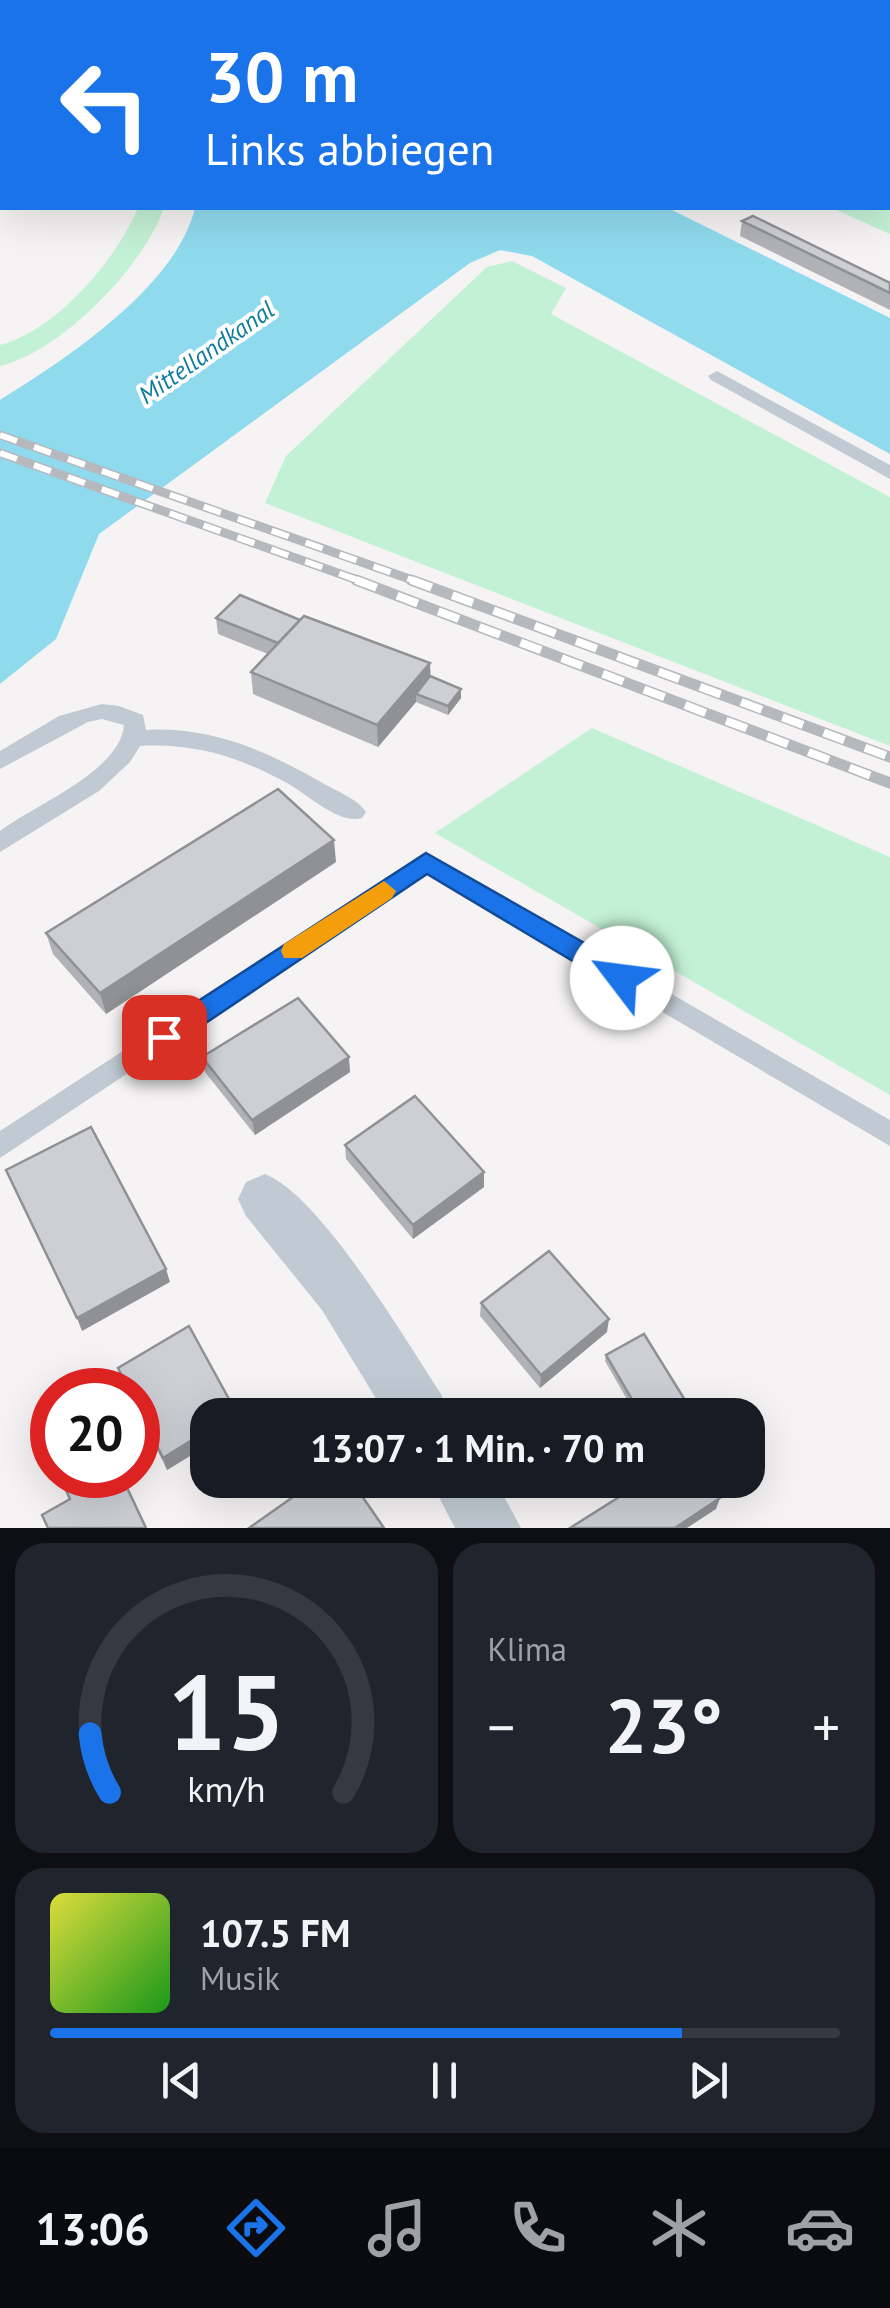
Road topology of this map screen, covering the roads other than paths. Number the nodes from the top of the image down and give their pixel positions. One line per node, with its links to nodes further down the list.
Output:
1 (717, 376): 2 (lane)
2 (890, 474)
3 (134, 738): 4 (lane); 5 (lane); 6 (lane)
4 (0, 760)
5 (354, 812)
6 (0, 843)
7 (890, 1134): 8 (lane)
8 (0, 1146)
9 (266, 1199): 10 (street)
10 (409, 1398)
11 (471, 1498): 12 (street)
12 (490, 1528)

